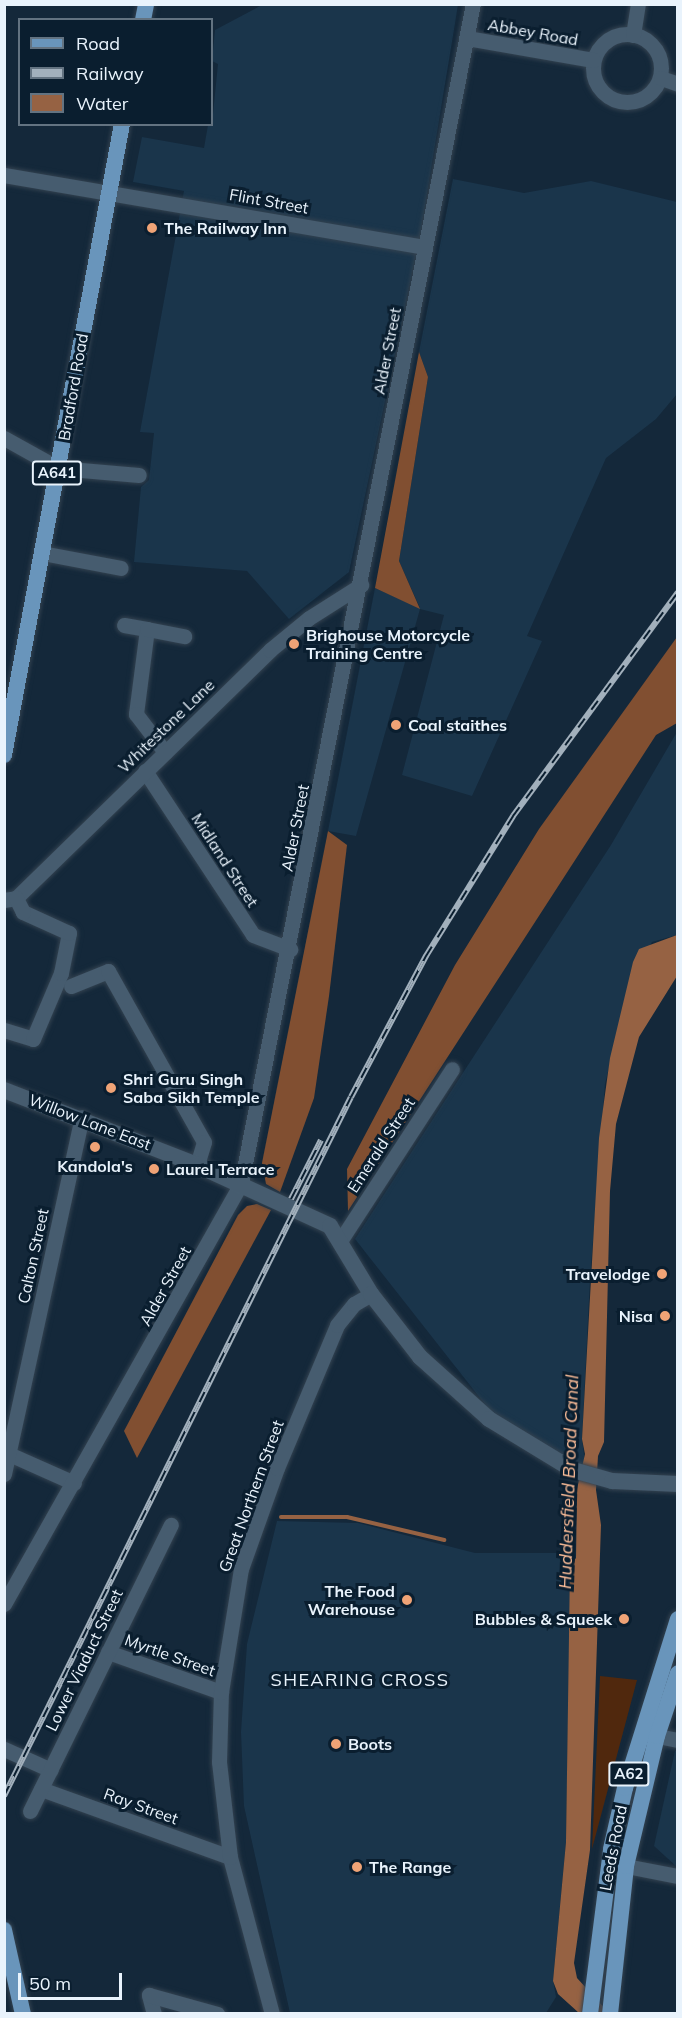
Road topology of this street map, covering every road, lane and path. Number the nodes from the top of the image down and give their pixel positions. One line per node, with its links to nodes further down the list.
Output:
1 (473, 4): 4 (street, Alder Street)
2 (638, 4): 3 (street)
3 (633, 34): 5 (street, Abbey Road); 6 (street)
4 (466, 38): 5 (street, Abbey Road); 11 (street, Alder Street)
5 (593, 60): 6 (street, Abbey Road)
6 (661, 78): 7 (street)
7 (678, 84)
8 (122, 126): 10 (main road, Bradford Road / A641)
9 (4, 175): 10 (street, Flint Street)
10 (107, 191): 11 (street, Flint Street); 13 (main road, Bradford Road / A641)
11 (424, 247): 17 (street, Alder Street)
12 (4, 438): 13 (street)
13 (58, 468): 14 (street); 15 (main road, Bradford Road / A641)
14 (139, 475)
15 (42, 553): 16 (street); 22 (main road, Bradford Road / A641)
16 (121, 568)
17 (361, 585): 21 (street, Whitestone Lane); 25 (street, Alder Street)
18 (124, 625): 19 (street)
19 (147, 629): 20 (street); 21 (street)
20 (184, 636)
21 (165, 752): 23 (street, Whitestone Lane)
22 (4, 755)
23 (145, 771): 24 (street, Whitestone Lane); 25 (street, Midland Street)
24 (10, 899): 27 (street)
25 (290, 949): 32 (street, Alder Street)
26 (71, 986): 31 (street)
27 (4, 1030)
28 (452, 1069): 33 (street, Emerald Street)
29 (4, 1090): 30 (street, Willow Lane East)
30 (82, 1117): 31 (street, Willow Lane East); 35 (street, Calton Street)
31 (197, 1165): 32 (street, Willow Lane East)
32 (241, 1184): 33 (street, Willow Lane East); 37 (street, Alder Street)
33 (340, 1241): 34 (street, Willow Lane East)
34 (370, 1294): 38 (street, Willow Lane East); 44 (street, Great Northern Street)
35 (9, 1454): 36 (street, Calton Street); 37 (street)
36 (4, 1474)
37 (74, 1483): 40 (street, Alder Street)
38 (678, 1484)
39 (171, 1525): 42 (street, Lower Viaduct Street)
40 (4, 1604)
41 (678, 1619): 45 (main road, Leeds Road / A62)
42 (108, 1652): 44 (street, Myrtle Street); 48 (street, Lower Viaduct Street)
43 (678, 1672): 45 (main road, Leeds Road / A62)
44 (220, 1692): 51 (street, Great Northern Street)
45 (649, 1735): 46 (street); 52 (main road, Leeds Road / A62); 60 (main road, Leeds Road / A62)
46 (678, 1740)
47 (4, 1749): 48 (street)
48 (51, 1770): 49 (street, Lower Viaduct Street)
49 (41, 1789): 50 (street, Lower Viaduct Street); 51 (street, Ray Street)
50 (30, 1811)
51 (230, 1857): 59 (street, Great Northern Street)
52 (626, 1866): 53 (street); 61 (main road, Leeds Road / A62)
53 (678, 1876)
54 (4, 1930): 55 (main road)
55 (7, 1955): 56 (main road)
56 (23, 2013)
57 (154, 2013): 58 (street)
58 (217, 2013)
59 (272, 2013)
60 (590, 2013)
61 (610, 2013)

